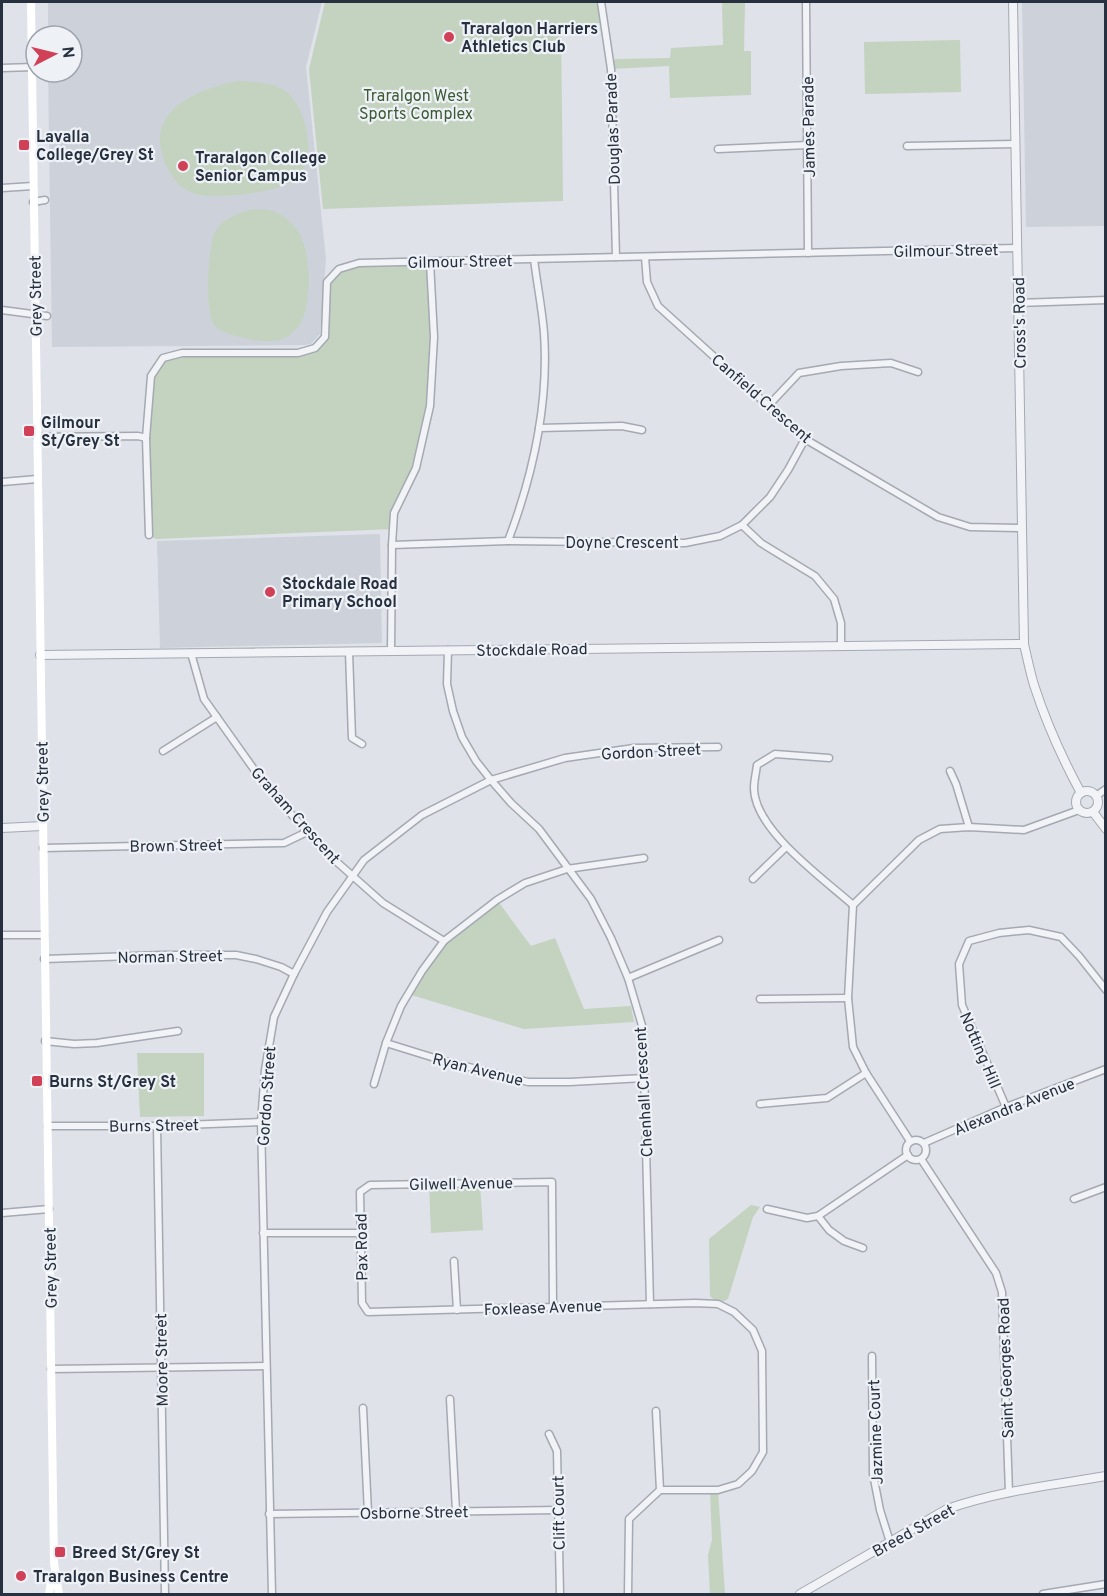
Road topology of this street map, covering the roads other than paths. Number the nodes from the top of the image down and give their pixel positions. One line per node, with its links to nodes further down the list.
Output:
1 (31, 2): 5 (main road, Grey Street)
2 (601, 2): 19 (street, Douglas Parade)
3 (806, 2): 10 (street, James Parade)
4 (1013, 2): 9 (street, Cross's Road)
5 (32, 24)
6 (24, 67): 7 (street)
7 (2, 68)
8 (34, 84): 13 (main road, Grey Street)
9 (1015, 144): 11 (street); 17 (street, Cross's Road)
10 (808, 145): 12 (street); 18 (street, James Parade)
11 (907, 146)
12 (718, 148)
13 (33, 186): 14 (street); 16 (main road, Grey Street)
14 (2, 188)
15 (45, 200): 16 (street)
16 (33, 202): 26 (main road, Grey Street)
17 (1017, 248): 18 (street, Gilmour Street); 24 (street, Cross's Road)
18 (808, 253): 20 (street, Gilmour Street)
19 (616, 257): 20 (street, Gilmour Street); 21 (street, Gilmour Street)
20 (645, 257): 29 (street, Canfield Crescent)
21 (534, 259): 22 (street, Gilmour Street); 30 (street)
22 (430, 261): 33 (street, Gilmour Street); 41 (street)
23 (1106, 300): 24 (street)
24 (1018, 303): 38 (street, Cross's Road)
25 (2, 310): 26 (street)
26 (35, 315): 27 (street); 32 (main road, Grey Street)
27 (47, 316)
28 (918, 372): 29 (street)
29 (769, 405): 34 (street, Canfield Crescent)
30 (539, 428): 31 (street); 40 (street)
31 (642, 430)
32 (37, 437): 33 (street); 35 (main road, Grey Street)
33 (146, 438): 39 (street)
34 (805, 439): 37 (street, Doyne Crescent); 38 (street, Canfield Crescent)
35 (37, 479): 36 (street); 48 (main road, Grey Street)
36 (2, 482)
37 (742, 525): 40 (street, Doyne Crescent); 43 (street)
38 (1022, 528): 42 (street, Cross's Road)
39 (149, 534)
40 (508, 541): 41 (street, Doyne Crescent)
41 (392, 545): 45 (street)
42 (1024, 644): 43 (street, Stockdale Road); 57 (street, Cross's Road)
43 (841, 646): 44 (street, Stockdale Road)
44 (448, 650): 45 (street, Stockdale Road); 55 (street, Chenhall Crescent)
45 (391, 651): 46 (street, Stockdale Road)
46 (349, 652): 47 (street, Stockdale Road); 50 (street)
47 (191, 653): 48 (street, Stockdale Road); 49 (street, Graham Crescent)
48 (40, 655): 61 (main road, Grey Street)
49 (217, 717): 52 (street); 65 (street, Graham Crescent)
50 (362, 744)
51 (718, 747): 55 (street, Gordon Street)
52 (163, 751)
53 (829, 758): 66 (street)
54 (950, 771): 62 (street)
55 (491, 780): 69 (street, Chenhall Crescent); 70 (street, Gordon Street)
56 (1106, 789): 58 (street)
57 (1081, 793): 58 (street); 59 (street)
58 (1096, 796): 60 (street)
59 (1079, 810): 60 (street); 62 (street)
60 (1093, 812): 64 (street)
61 (42, 826): 63 (street); 67 (main road, Grey Street)
62 (969, 827): 72 (street)
63 (2, 828)
64 (1106, 829)
65 (307, 832): 67 (street, Brown Street); 70 (street, Graham Crescent)
66 (786, 847): 71 (street); 72 (street)
67 (43, 848): 74 (main road, Grey Street)
68 (644, 858): 69 (street)
69 (567, 869): 76 (street); 79 (street, Chenhall Crescent)
70 (354, 876): 76 (street, Graham Crescent); 78 (street, Gordon Street)
71 (753, 879)
72 (854, 905): 81 (street)
73 (2, 935): 74 (street)
74 (44, 935): 77 (main road, Grey Street)
75 (719, 940): 79 (street)
76 (444, 941): 85 (street)
77 (44, 959): 78 (street, Norman Street); 84 (main road, Grey Street)
78 (294, 974): 92 (street, Gordon Street)
79 (628, 978): 88 (street, Chenhall Crescent)
80 (1106, 990): 91 (street, Notting Hill)
81 (848, 998): 82 (street); 87 (street)
82 (760, 999)
83 (178, 1031): 84 (street)
84 (45, 1041): 93 (main road, Grey Street)
85 (386, 1043): 88 (street, Ryan Avenue); 89 (street)
86 (1106, 1069): 91 (street, Alexandra Avenue)
87 (866, 1073): 90 (street); 95 (street)
88 (644, 1078): 110 (street, Chenhall Crescent)
89 (374, 1084)
90 (760, 1104)
91 (1006, 1107): 96 (street, Alexandra Avenue)
92 (261, 1122): 94 (street, Burns Street); 106 (street, Gordon Street)
93 (48, 1126): 94 (street, Burns Street); 102 (main road, Grey Street)
94 (157, 1126): 116 (street, Moore Street)
95 (910, 1141): 96 (street); 97 (street)
96 (924, 1143): 98 (street)
97 (908, 1155): 98 (street); 105 (street)
98 (921, 1159): 124 (street, Saint Georges Road)
99 (370, 1185): 107 (street, Pax Road); 111 (street, Gilwell Avenue)
100 (1106, 1187): 101 (street)
101 (1074, 1199)
102 (49, 1209): 104 (street); 117 (main road, Grey Street)
103 (767, 1209): 105 (street)
104 (2, 1213)
105 (818, 1216): 108 (street)
106 (263, 1233): 107 (street); 115 (street, Gordon Street)
107 (361, 1233): 113 (street, Pax Road)
108 (863, 1248)
109 (454, 1261): 112 (street)
110 (650, 1304): 111 (street, Foxlease Avenue); 123 (street, Foxlease Avenue)
111 (553, 1306): 112 (street, Foxlease Avenue)
112 (457, 1310): 113 (street, Foxlease Avenue)
113 (368, 1312)
114 (872, 1356): 129 (street, Jazmine Court)
115 (266, 1366): 116 (street); 128 (street, Gordon Street)
116 (161, 1367): 117 (street); 134 (street, Moore Street)
117 (51, 1369): 130 (main road, Grey Street)
118 (450, 1399): 126 (street)
119 (363, 1408): 127 (street)
120 (656, 1411): 123 (street)
121 (549, 1434): 125 (street, Clift Court)
122 (1106, 1476): 124 (street, Breed Street)
123 (660, 1490): 137 (street)
124 (1009, 1493): 129 (street, Breed Street)
125 (558, 1510): 126 (street, Osborne Street); 136 (street, Clift Court)
126 (456, 1511): 127 (street, Osborne Street)
127 (368, 1513): 128 (street, Osborne Street)
128 (269, 1514): 135 (street, Gordon Street)
129 (890, 1542): 138 (street, Breed Street)
130 (54, 1563): 132 (main road, Grey Street); 133 (main road, Grey Street)
131 (1106, 1584): 139 (street)
132 (49, 1594)
133 (59, 1594)
134 (165, 1594)
135 (272, 1594)
136 (560, 1594)
137 (628, 1594)
138 (802, 1594)
139 (1044, 1594)

